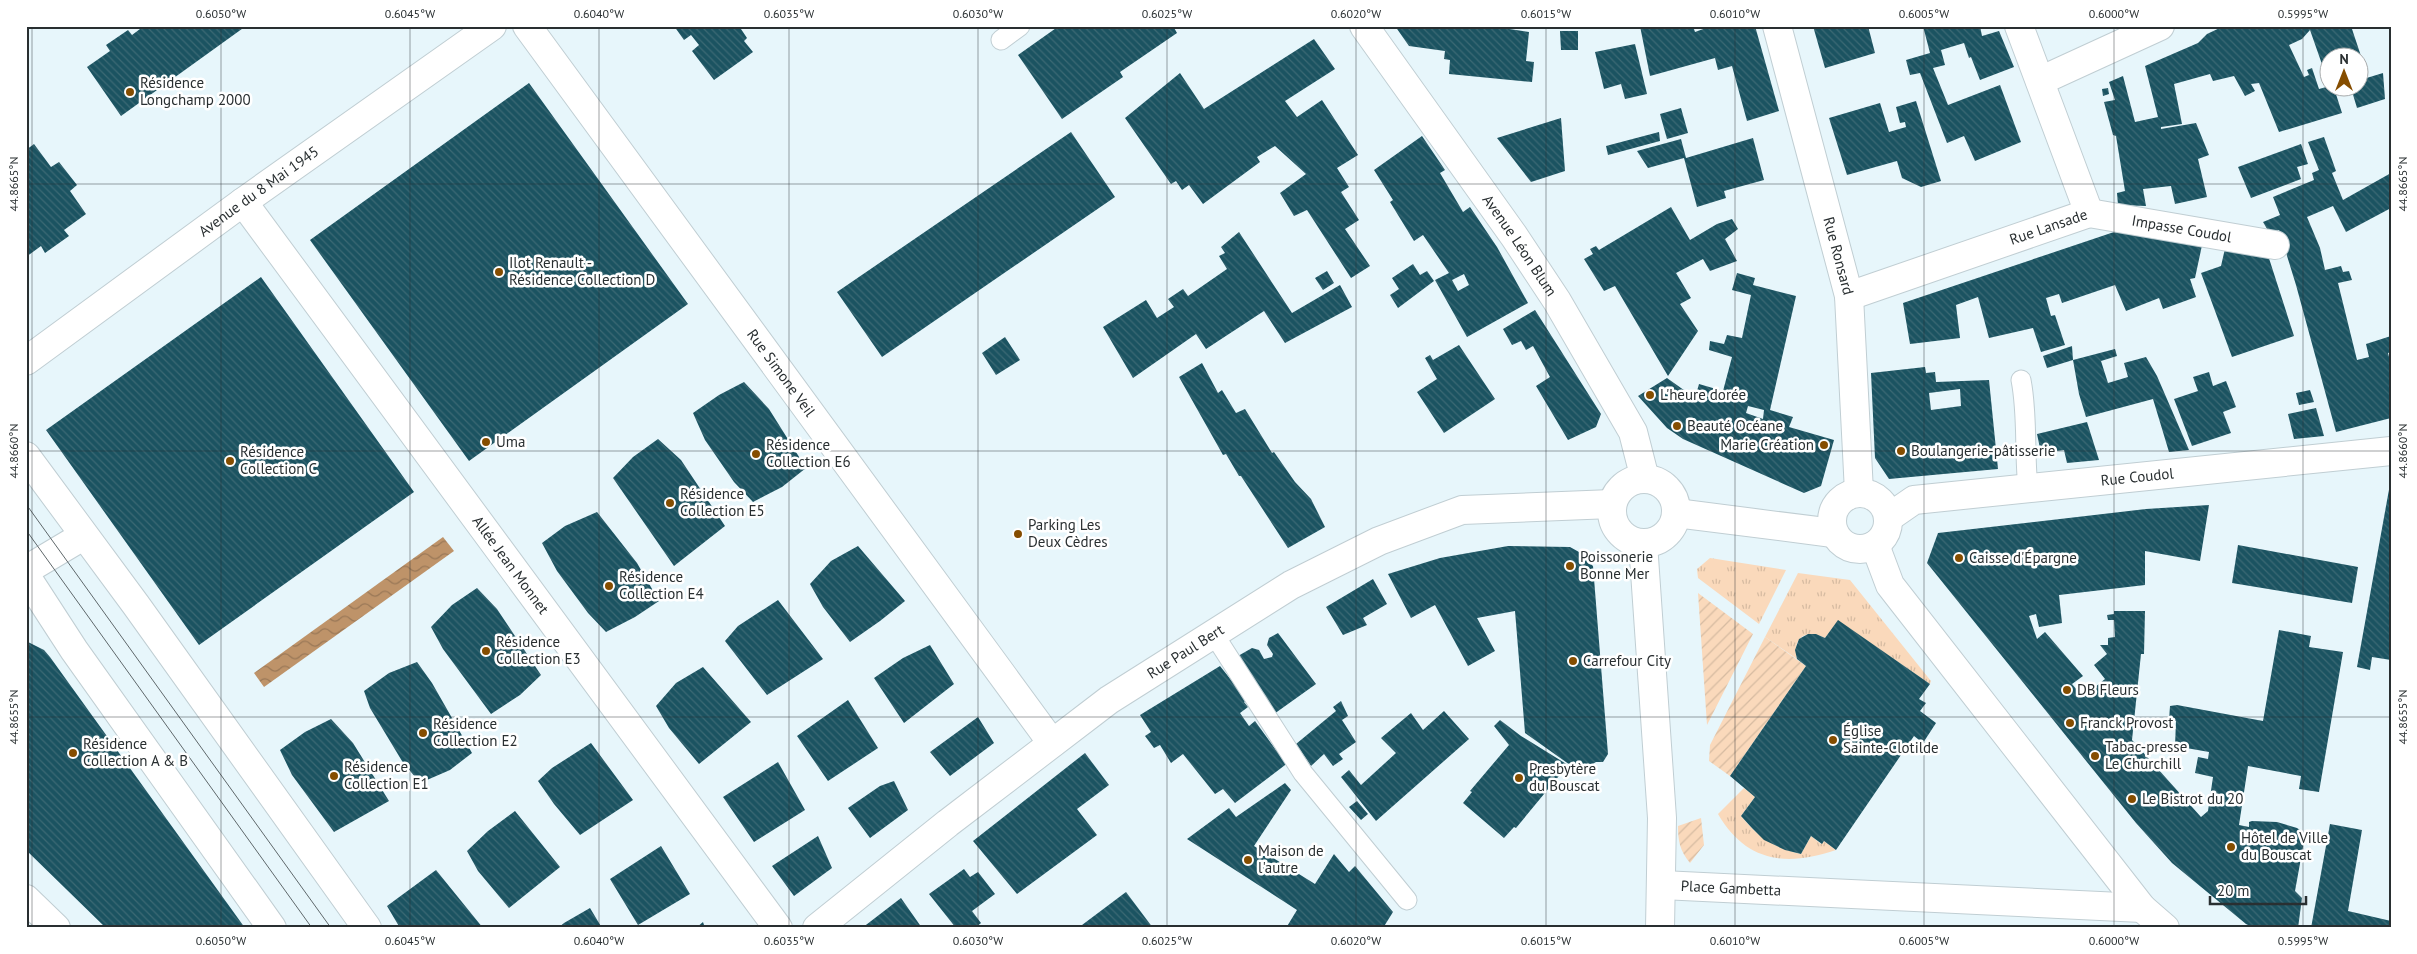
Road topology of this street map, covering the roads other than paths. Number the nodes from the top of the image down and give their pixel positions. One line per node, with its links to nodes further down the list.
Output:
1 (492, 26): 10 (street, Avenue du 8 Mai 1945)
2 (527, 26): 31 (street, Rue Simone Veil)
3 (1020, 26): 8 (lane)
4 (1364, 26): 18 (street, Avenue Léon Blum)
5 (1777, 26): 13 (street, Rue Ronsard)
6 (2020, 26): 9 (street, Rue Lansade)
7 (2160, 26): 9 (street)
8 (1001, 40)
9 (2040, 81): 11 (street, Rue Lansade)
10 (243, 202): 14 (street, Avenue du 8 Mai 1945); 39 (street, Allée Jean Monnet)
11 (2089, 213): 12 (street, Impasse Coudol); 13 (street, Rue Lansade)
12 (2275, 244)
13 (1849, 296): 20 (street, Rue Ronsard)
14 (26, 361)
15 (2021, 380): 19 (lane)
16 (2391, 451): 19 (street, Rue Coudol)
17 (26, 456): 25 (street)
18 (1645, 479): 21 (street); 22 (street)
19 (2028, 488): 23 (street, Rue Coudol)
20 (1859, 492): 23 (street); 24 (street)
21 (1612, 504): 26 (street); 30 (street, Rue Paul Bert)
22 (1676, 513): 24 (street); 26 (street)
23 (1888, 518): 27 (street)
24 (1834, 532): 27 (street)
25 (83, 536): 28 (street); 38 (street)
26 (1643, 543): 32 (street, Place Gambetta)
27 (1875, 545): 35 (street)
28 (26, 570)
29 (26, 576): 37 (street)
30 (1213, 633): 31 (street, Rue Paul Bert); 34 (lane)
31 (1052, 743): 40 (street, Rue Paul Bert)
32 (1662, 885): 35 (street, Place Gambetta); 41 (street)
33 (26, 899): 36 (street)
34 (1407, 900)
35 (2142, 908): 42 (street)
36 (56, 928)
37 (272, 928)
38 (367, 928)
39 (778, 928)
40 (817, 928)
41 (1660, 928)
42 (2165, 928)

